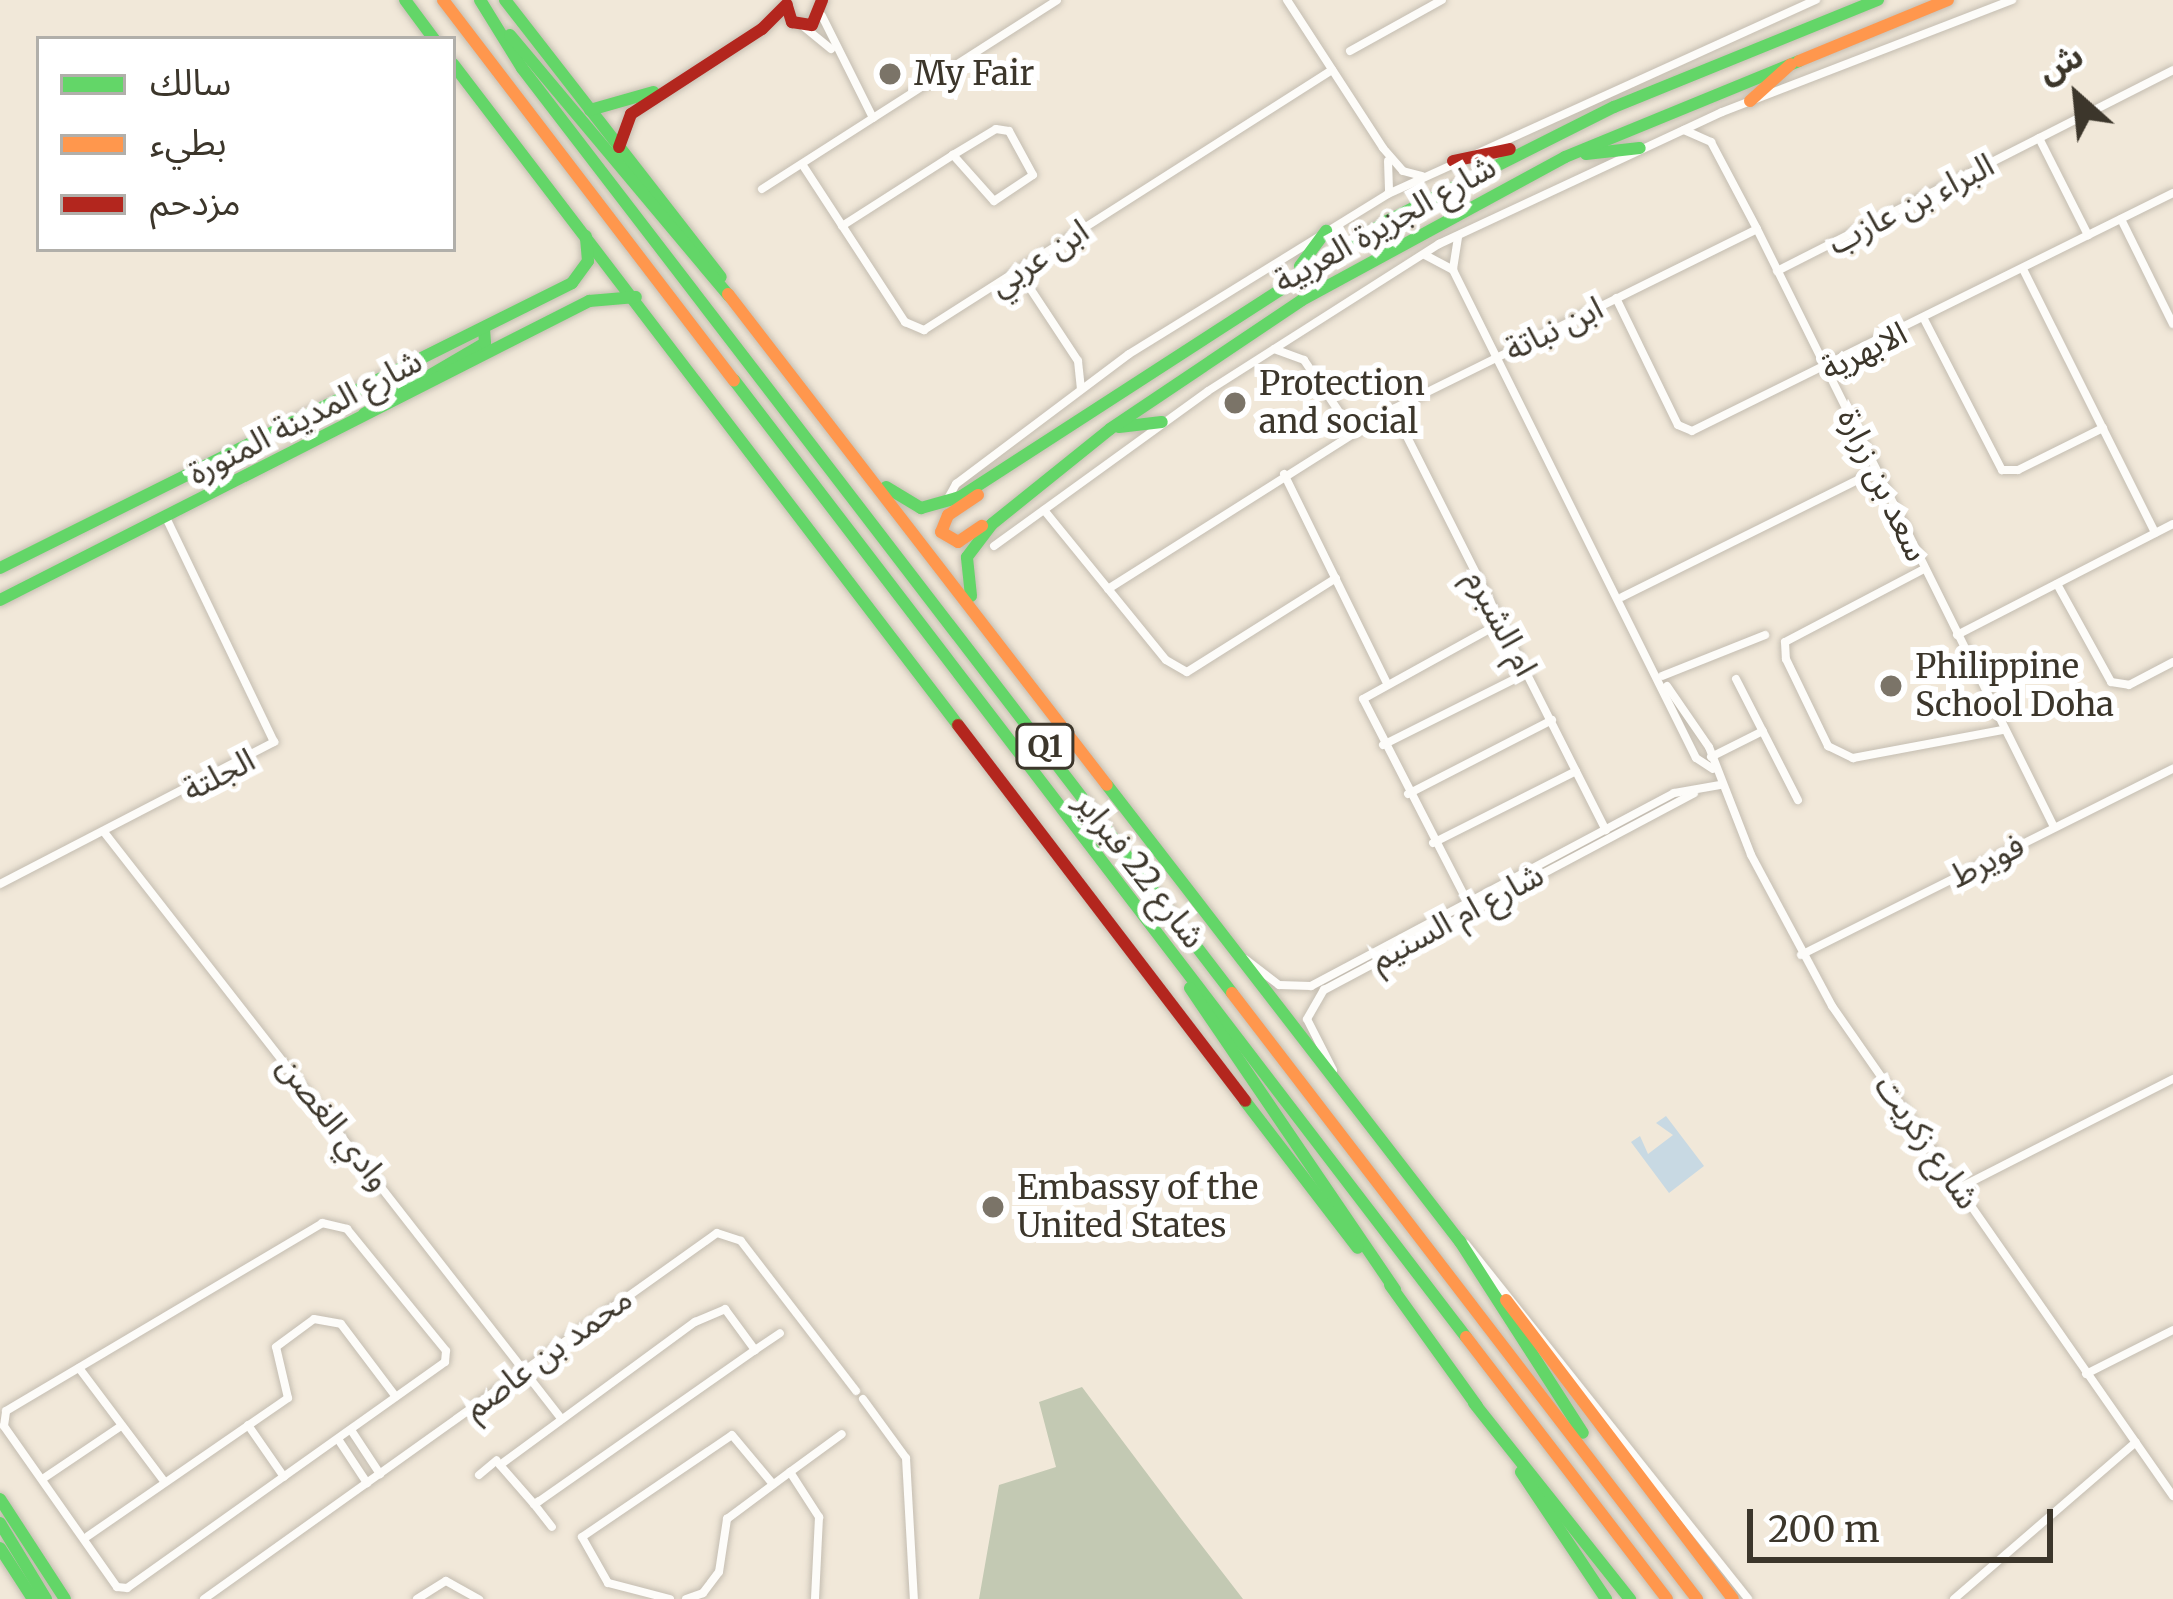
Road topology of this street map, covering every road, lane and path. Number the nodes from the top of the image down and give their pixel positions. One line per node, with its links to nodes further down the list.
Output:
1 (405, 0): 17 (main road)
2 (443, 0): 125 (main road, شارع 22 فبراير / Q1)
3 (480, 0): 14 (main road, شارع 22 فبراير / Q1)
4 (506, 0): 26 (main road, شارع 22 فبراير)
5 (1057, 0): 28 (street)
6 (1287, 0): 22 (street)
7 (1442, 0): 18 (street)
8 (1816, 0): 38 (street, شارع الجزيرة العربية)
9 (1878, 0): 30 (main road, شارع الجزيرة العربية)
10 (1948, 0): 20 (main road, شارع الجزيرة العربية)
11 (2012, 0): 25 (street, شارع الجزيرة العربية)
12 (787, 2): 15 (main road); 16 (main road)
13 (824, 5): 15 (main road); 19 (street)
14 (496, 20): 57 (main road); 147 (main road, شارع 22 فبراير / Q1)
15 (798, 24): 16 (main road); 19 (street)
16 (762, 29): 24 (main road)
17 (432, 36)
18 (1350, 51)
19 (833, 52): 28 (street)
20 (1796, 58): 25 (main road); 37 (main road, شارع الجزيرة العربية)
21 (456, 68): 48 (main road, شارع 22 فبراير)
22 (1332, 70): 34 (street); 52 (street, ابن عربي)
23 (2173, 70): 31 (street, البراء بن عازب)
24 (662, 90): 26 (main road); 33 (main road)
25 (1750, 101): 27 (street, شارع الجزيرة العربية)
26 (590, 110): 33 (main road, شارع 22 فبراير)
27 (1721, 112): 29 (street, شارع الجزيرة العربية); 32 (street)
28 (873, 118): 39 (street)
29 (1679, 130): 32 (street); 35 (street, شارع الجزيرة العربية)
30 (1547, 138): 38 (main road); 56 (main road, شارع الجزيرة العربية)
31 (2039, 138): 49 (street); 55 (street, البراء بن عازب)
32 (1711, 142): 46 (street, سعد بن زرارة)
33 (619, 147): 57 (main road, شارع 22 فبراير)
34 (1383, 148): 40 (street); 42 (street)
35 (1640, 148): 37 (main road); 50 (street, شارع الجزيرة العربية)
36 (953, 155): 36 (street); 45 (street)
37 (1565, 157): 75 (main road, شارع الجزيرة العربية)
38 (1453, 160): 40 (street, شارع الجزيرة العربية)
39 (802, 164): 41 (street); 45 (street, ابن عربي)
40 (1423, 177): 42 (street, شارع الجزيرة العربية)
41 (763, 189)
42 (1388, 194): 47 (street, شارع الجزيرة العربية)
43 (2173, 194): 44 (street, الابهرية)
44 (2121, 219): 49 (street, الابهرية); 61 (street)
45 (842, 226): 52 (street, ابن عربي)
46 (1757, 230): 55 (street, سعد بن زرارة); 59 (street, ابن نباتة)
47 (1326, 231): 56 (main road); 69 (street, شارع الجزيرة العربية)
48 (585, 234): 58 (main road, شارع 22 فبراير); 63 (main road, شارع المدينة المنورة)
49 (2088, 235): 54 (street, الابهرية)
50 (1458, 236): 51 (street, شارع الجزيرة العربية); 53 (street)
51 (1421, 255): 53 (street); 62 (street, شارع الجزيرة العربية)
52 (1018, 270): 67 (street)
53 (1453, 270): 65 (street, شارع زكريت)
54 (2024, 271): 60 (street, الابهرية); 74 (street)
55 (1778, 272): 68 (street, سعد بن زرارة)
56 (1280, 284): 77 (main road, شارع الجزيرة العربية)
57 (729, 296): 80 (main road, شارع 22 فبراير)
58 (636, 297): 73 (main road, شارع المدينة المنورة); 130 (main road, شارع 22 فبراير)
59 (1616, 298): 65 (street, ابن نباتة); 68 (street, الابهرية)
60 (1924, 321): 68 (street, الابهرية); 74 (street)
61 (2173, 324)
62 (1307, 327): 64 (street, شارع الجزيرة العربية); 66 (street)
63 (484, 328): 73 (main road); 88 (main road, شارع المدينة المنورة)
64 (1273, 350): 66 (street); 72 (street, شارع الجزيرة العربية)
65 (1497, 357): 71 (street, ابن نباتة); 93 (street, شارع زكريت)
66 (1304, 360): 76 (street)
67 (1078, 362): 69 (street); 70 (street)
68 (1826, 370): 78 (street, سعد بن زرارة)
69 (1101, 374): 70 (street, شارع الجزيرة العربية)
70 (1080, 390): 82 (street, شارع الجزيرة العربية)
71 (1393, 409): 76 (street, ابن نباتة); 96 (street, ام الشبرم)
72 (1162, 422): 75 (main road); 83 (street, شارع الجزيرة العربية)
73 (353, 424): 84 (main road, شارع المدينة المنورة)
74 (2103, 428): 86 (street)
75 (1110, 429): 81 (main road, شارع الجزيرة العربية)
76 (1352, 431): 79 (street, ابن نباتة)
77 (1034, 454): 81 (main road); 82 (main road, شارع الجزيرة العربية)
78 (1876, 471): 89 (street, سعد بن زرارة); 93 (street)
79 (1284, 474): 90 (street); 92 (street, ابن نباتة)
80 (871, 476): 82 (main road); 95 (main road, شارع 22 فبراير)
81 (1038, 483): 95 (main road, شارع الجزيرة العربية)
82 (945, 504)
83 (1044, 510): 87 (street, شارع الجزيرة العربية); 92 (street)
84 (166, 518): 94 (main road, شارع المدينة المنورة); 118 (street, الجلتة)
85 (2173, 524): 86 (street)
86 (2156, 533): 91 (street)
87 (994, 546)
88 (0, 568)
89 (1924, 569): 98 (street, سعد بن زرارة); 106 (street)
90 (1336, 578): 92 (street); 103 (street)
91 (2057, 584): 98 (street); 99 (street)
92 (1108, 589)
93 (1622, 597): 101 (street, شارع زكريت)
94 (0, 600)
95 (985, 622): 123 (main road, شارع 22 فبراير)
96 (1499, 623): 100 (street, ام الشبرم); 103 (street)
97 (1765, 634): 101 (street)
98 (1957, 635): 106 (street, سعد بن زرارة)
99 (2169, 664)
100 (1526, 673): 105 (street, ام الشبرم); 108 (street)
101 (1662, 676): 104 (street, شارع زكريت)
102 (1736, 679): 107 (street)
103 (1386, 681): 108 (street)
104 (1666, 686): 109 (street, شارع زكريت); 110 (street, شارع زكريت)
105 (1552, 720): 113 (street, ام الشبرم); 115 (street)
106 (2002, 730): 117 (street, سعد بن زرارة)
107 (1763, 731): 109 (street); 116 (street)
108 (1383, 745): 115 (street)
109 (1712, 756): 110 (street); 112 (street, شارع زكريت)
110 (1700, 763): 112 (street)
111 (2173, 769): 117 (street, فويرط)
112 (1713, 770): 114 (street, شارع زكريت)
113 (1576, 771): 119 (street, ام الشبرم); 120 (street)
114 (1720, 785): 119 (street, شارع ام السنيم); 124 (street, شارع زكريت)
115 (1408, 794): 120 (street)
116 (1798, 800)
117 (2054, 827): 124 (street, فويرط)
118 (104, 832): 121 (street, الجلتة); 135 (street, وادي الغصن)
119 (1607, 833): 122 (street, شارع ام السنيم); 127 (street, شارع ام السنيم)
120 (1433, 843): 122 (street)
121 (0, 884)
122 (1466, 899): 123 (street, شارع ام السنيم)
123 (1238, 955): 127 (main road, شارع 22 فبراير)
124 (1801, 955): 128 (street, شارع زكريت)
125 (1178, 964): 130 (main road); 176 (main road, شارع 22 فبراير / Q1)
126 (2173, 1079): 128 (street)
127 (1345, 1093): 129 (main road, شارع 22 فبراير)
128 (1959, 1188): 136 (street, شارع زكريت)
129 (1460, 1240): 147 (main road); 178 (main road, شارع 22 فبراير); 179 (street, شارع 22 فبراير)
130 (1395, 1290): 138 (main road, شارع 22 فبراير)
131 (2173, 1330): 136 (street)
132 (780, 1333): 133 (street)
133 (755, 1350): 139 (street); 158 (street)
134 (79, 1367): 137 (street); 141 (street); 151 (street)
135 (525, 1371): 139 (street, وادي الغصن); 149 (street, محمد بن عاصم); 173 (street, محمد بن عاصم)
136 (2086, 1374): 145 (street, شارع زكريت)
137 (396, 1398): 140 (street); 142 (street)
138 (1474, 1402): 174 (main road, شارع 22 فبراير); 175 (main road)
139 (560, 1417): 146 (street)
140 (248, 1425): 152 (street); 153 (street)
141 (121, 1426): 151 (street); 153 (street)
142 (351, 1430): 144 (street); 149 (street)
143 (842, 1434): 148 (street)
144 (338, 1439): 152 (street); 155 (street)
145 (2136, 1442): 156 (street, شارع زكريت); 180 (street)
146 (497, 1460): 150 (street); 158 (street)
147 (1600, 1468): 177 (main road, شارع 22 فبراير / Q1)
148 (790, 1472): 154 (street); 172 (street)
149 (380, 1474): 155 (street, محمد بن عاصم)
150 (479, 1475)
151 (44, 1478): 161 (street)
152 (284, 1478): 161 (street)
153 (163, 1480): 161 (street)
154 (772, 1483): 163 (street); 170 (street)
155 (367, 1484): 167 (street, محمد بن عاصم)
156 (2173, 1496)
157 (0, 1499): 166 (main road)
158 (534, 1504): 160 (street)
159 (0, 1523): 165 (main road)
160 (552, 1527)
161 (88, 1536)
162 (0, 1548): 164 (main road)
163 (705, 1596): 171 (street)
164 (33, 1599)
165 (46, 1599)
166 (65, 1599)
167 (203, 1599)
168 (417, 1599): 169 (street)
169 (479, 1599)
170 (670, 1599)
171 (686, 1599)
172 (815, 1599)
173 (914, 1599)
174 (1606, 1599)
175 (1630, 1599)
176 (1667, 1599)
177 (1697, 1599)
178 (1733, 1599)
179 (1748, 1599)
180 (1954, 1599)

